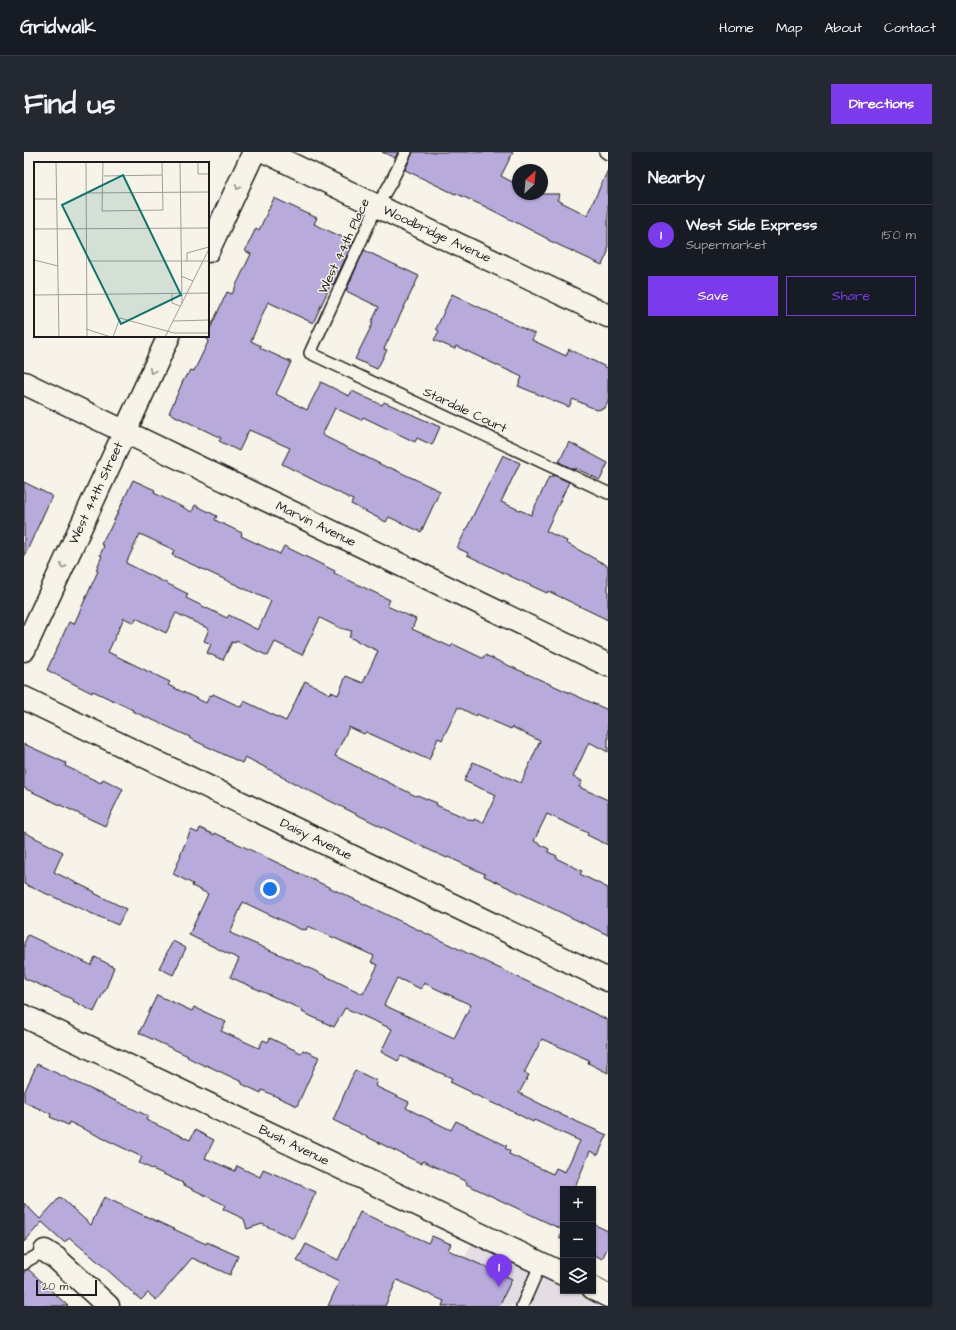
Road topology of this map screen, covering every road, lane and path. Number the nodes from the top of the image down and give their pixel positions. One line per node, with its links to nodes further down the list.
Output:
1 (254, 152): 7 (street, one-way to 7)
2 (266, 152): 6 (street, Woodbridge Avenue)
3 (406, 152): 6 (lane, West 44th Place)
4 (605, 152): 5 (lane)
5 (608, 154)
6 (378, 206): 8 (street, Woodbridge Avenue); 10 (lane, West 44th Place)
7 (209, 250)
8 (608, 316)
9 (169, 337): 12 (street, West 44th Street, one-way to 12)
10 (310, 352): 13 (lane, Stardale Court)
11 (24, 383): 12 (street, Marvin Avenue)
12 (124, 432): 14 (street, West 44th Street, one-way to 14); 15 (street, Marvin Avenue)
13 (608, 493)
14 (24, 650)
15 (608, 665)
16 (24, 698): 17 (street, Daisy Avenue)
17 (608, 980)
18 (24, 1016): 20 (street, Bush Avenue)
19 (45, 1251): 21 (lane); 25 (street)
20 (541, 1263): 22 (street, Bush Avenue); 26 (lane)
21 (24, 1264)
22 (560, 1272)
23 (596, 1290): 24 (street)
24 (608, 1296)
25 (108, 1306)
26 (522, 1306)

